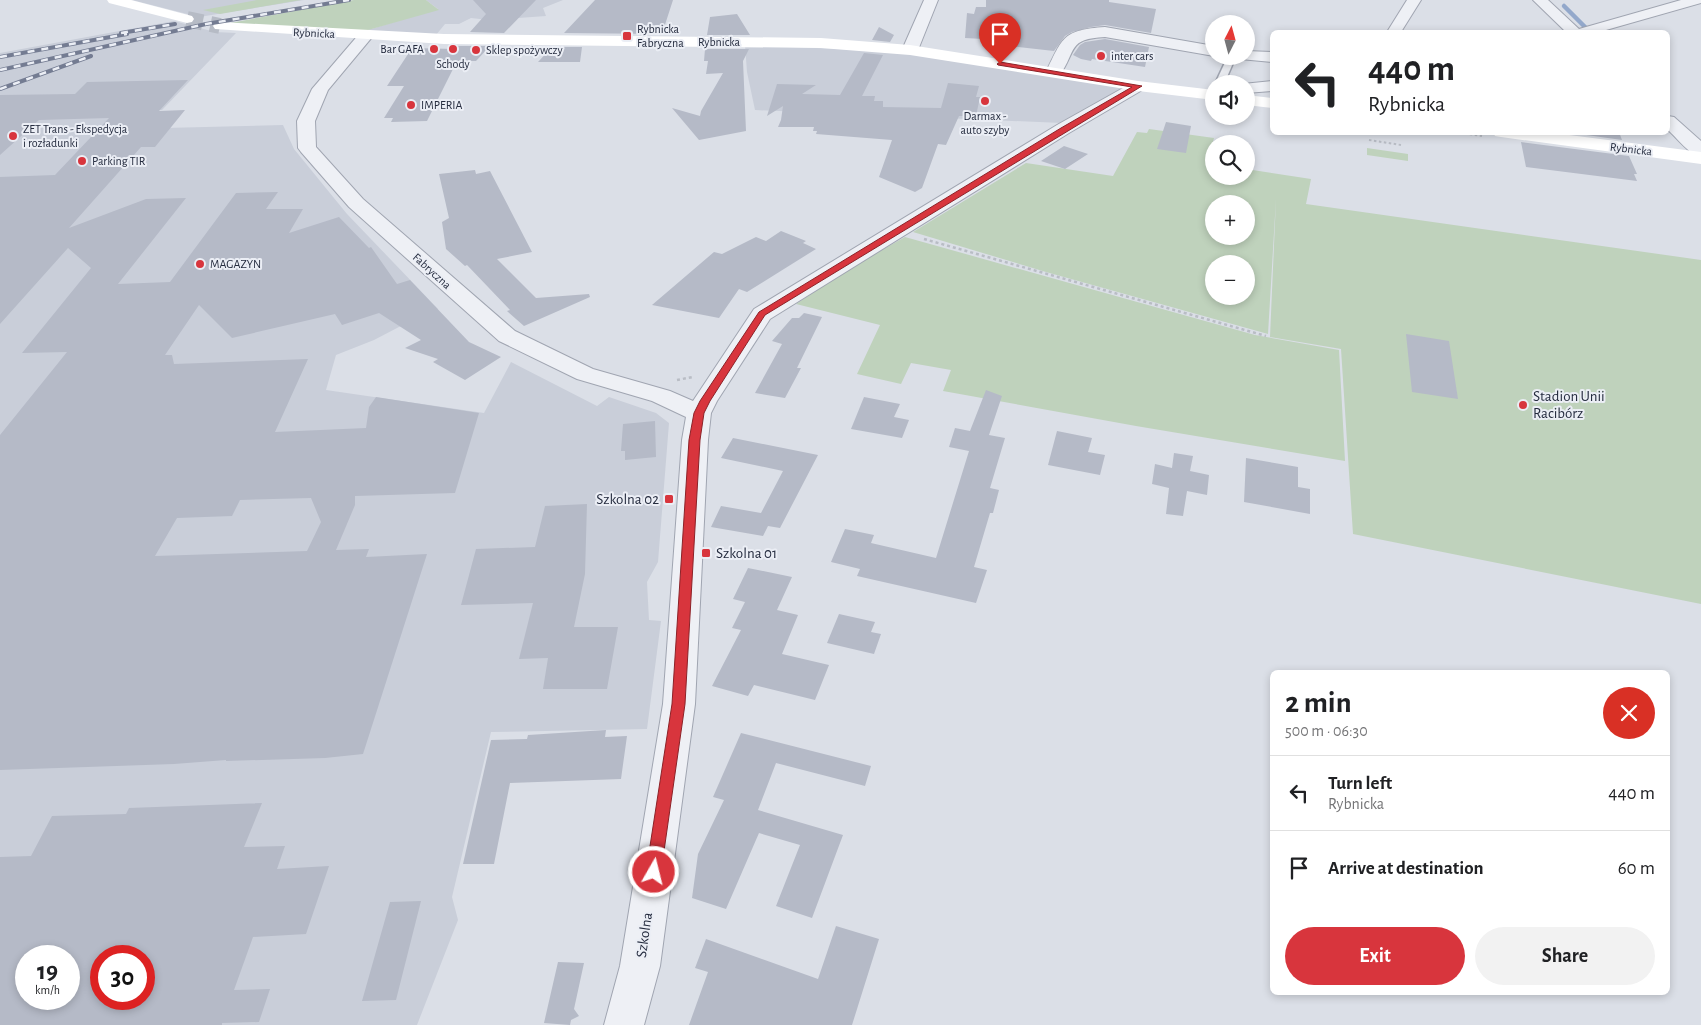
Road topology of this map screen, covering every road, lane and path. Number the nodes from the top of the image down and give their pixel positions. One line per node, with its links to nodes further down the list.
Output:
1 (114, 0): 6 (street)
2 (931, 0): 13 (street)
3 (1414, 0): 8 (street)
4 (1540, 0): 9 (street)
5 (1697, 0): 10 (street)
6 (187, 19)
7 (220, 26): 11 (street, Rybnicka)
8 (1395, 30)
9 (1572, 30)
10 (1591, 30)
11 (365, 36): 13 (street, Rybnicka); 31 (street, Fabryczna)
12 (1205, 49): 16 (street)
13 (910, 50): 16 (street, Rybnicka)
14 (1255, 56): 15 (street)
15 (1270, 57)
16 (1054, 72): 17 (street, Rybnicka)
17 (1138, 86): 20 (street, Rybnicka); 29 (street, Szkolna)
18 (1270, 86): 19 (street)
19 (1255, 87)
20 (1205, 94)
21 (1255, 101): 22 (street)
22 (1270, 103)
23 (1670, 123): 27 (street)
24 (1524, 135): 28 (street, Rybnicka)
25 (1370, 140): 26 (path)
26 (1401, 144)
27 (1701, 153)
28 (1701, 158)
29 (897, 231): 30 (path); 31 (street, Szkolna)
30 (1266, 336)
31 (699, 413): 32 (street, Szkolna)
32 (624, 1025)

